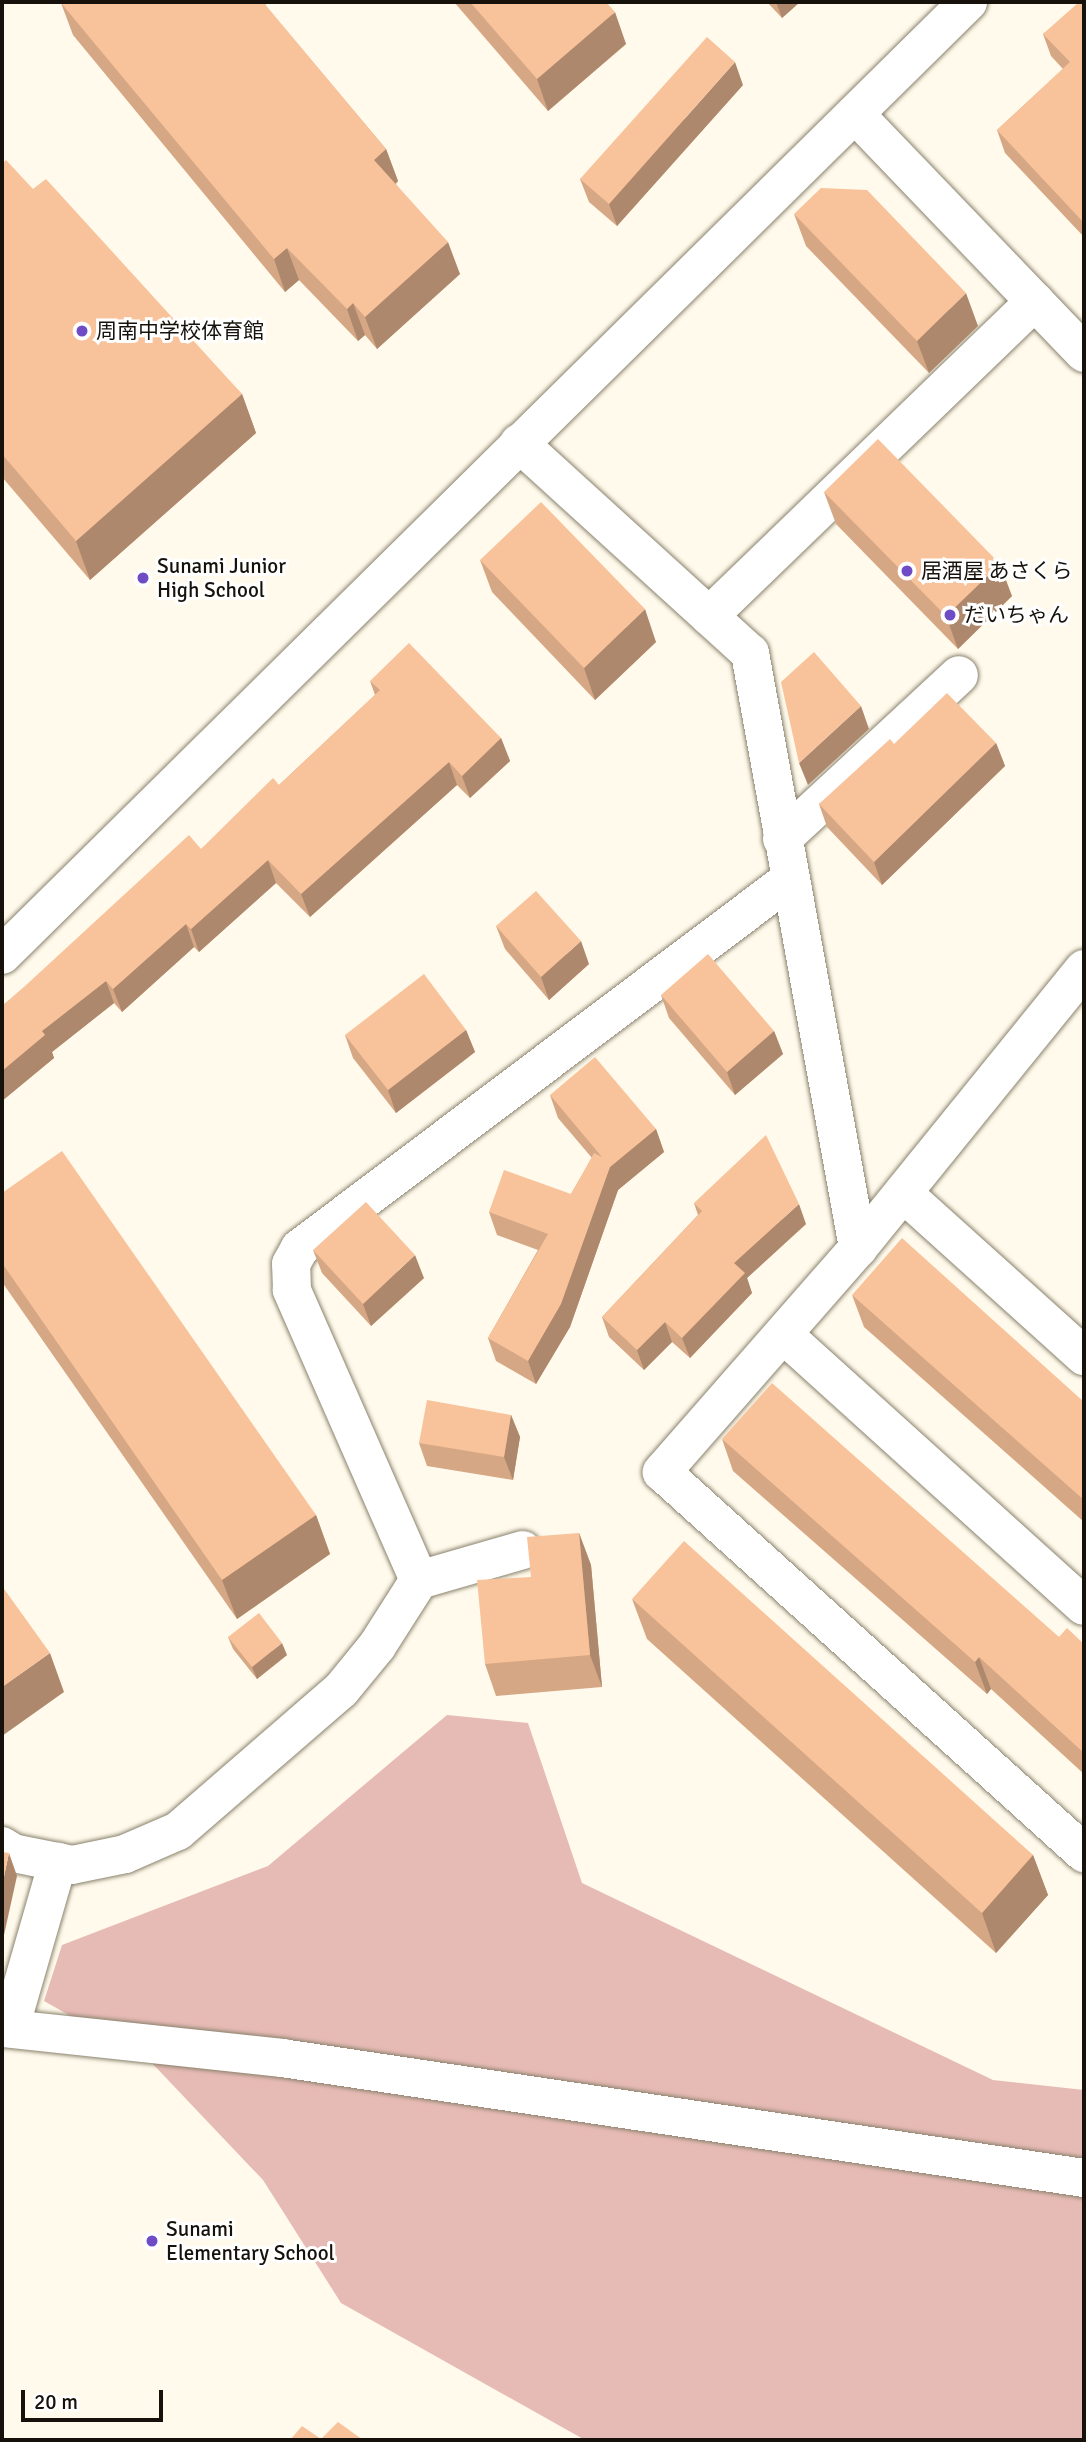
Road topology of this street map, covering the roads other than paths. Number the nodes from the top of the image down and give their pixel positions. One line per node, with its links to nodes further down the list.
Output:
1 (968, 2): 2 (street)
2 (855, 114): 3 (street); 5 (street)
3 (1035, 301): 4 (street); 6 (street)
4 (1084, 353)
5 (519, 443): 6 (street); 10 (street)
6 (709, 616): 8 (street)
7 (959, 676): 8 (street)
8 (782, 839): 9 (street)
9 (789, 880): 13 (street); 17 (street)
10 (2, 956)
11 (1084, 969): 12 (street)
12 (903, 1193): 13 (street); 15 (street)
13 (858, 1248): 14 (street)
14 (784, 1335): 18 (street); 20 (street)
15 (1084, 1356)
16 (523, 1550): 17 (street)
17 (419, 1580): 21 (street)
18 (1084, 1606)
19 (2, 1846): 21 (street)
20 (1084, 1853)
21 (58, 1862): 22 (street)
22 (6, 2028): 23 (street)
23 (1084, 2178)

